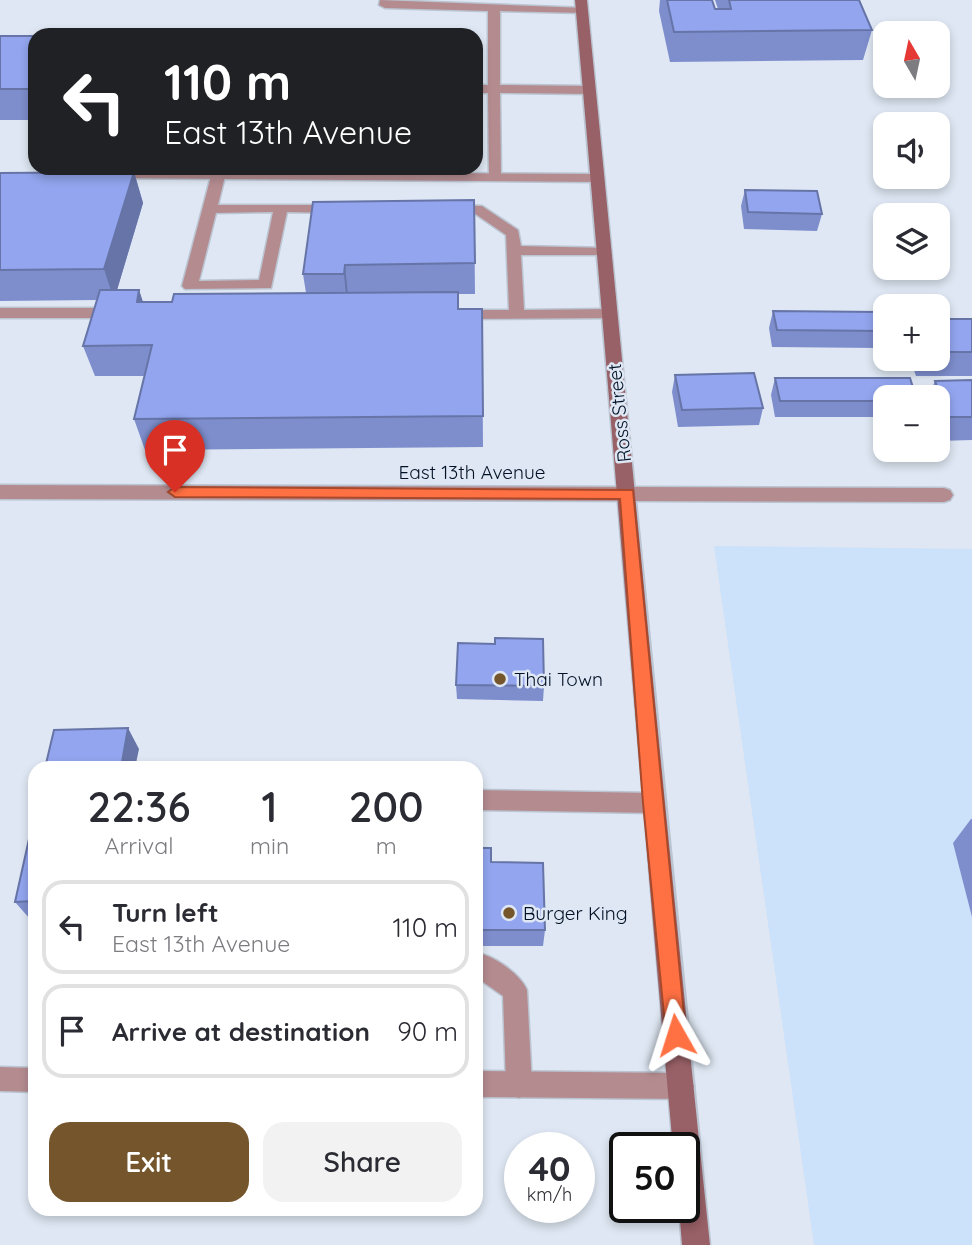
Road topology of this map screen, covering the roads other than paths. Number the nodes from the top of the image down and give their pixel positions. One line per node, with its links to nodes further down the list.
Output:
1 (386, 0): 3 (street)
2 (582, 5): 3 (street); 6 (main road, Ross Street)
3 (494, 7): 4 (street)
4 (495, 88): 5 (street); 6 (street); 8 (street)
5 (483, 89)
6 (589, 90): 12 (main road, Ross Street)
7 (483, 128): 8 (street)
8 (494, 128): 11 (street)
9 (95, 175): 10 (street)
10 (218, 176): 11 (street); 14 (street)
11 (494, 177): 12 (street)
12 (597, 178): 18 (main road, Ross Street)
13 (281, 208): 14 (street); 14 (street); 15 (street)
14 (211, 209)
15 (351, 209)
16 (435, 209): 17 (street)
17 (513, 250): 18 (lane); 23 (street)
18 (604, 251): 21 (main road, Ross Street)
19 (0, 313): 20 (street)
20 (135, 313)
21 (609, 314): 23 (street); 25 (main road, Ross Street)
22 (435, 315): 23 (street)
23 (517, 315)
24 (0, 492): 25 (street, East 13th Avenue)
25 (627, 494): 26 (street, East 13th Avenue); 28 (main road, Ross Street)
26 (944, 495)
27 (483, 800): 28 (street)
28 (652, 803): 34 (main road, Ross Street)
29 (483, 966): 33 (street)
30 (0, 1079): 31 (street)
31 (28, 1080)
32 (483, 1084): 33 (street)
33 (519, 1085): 34 (street)
34 (681, 1086): 35 (main road, Ross Street)
35 (696, 1245)

